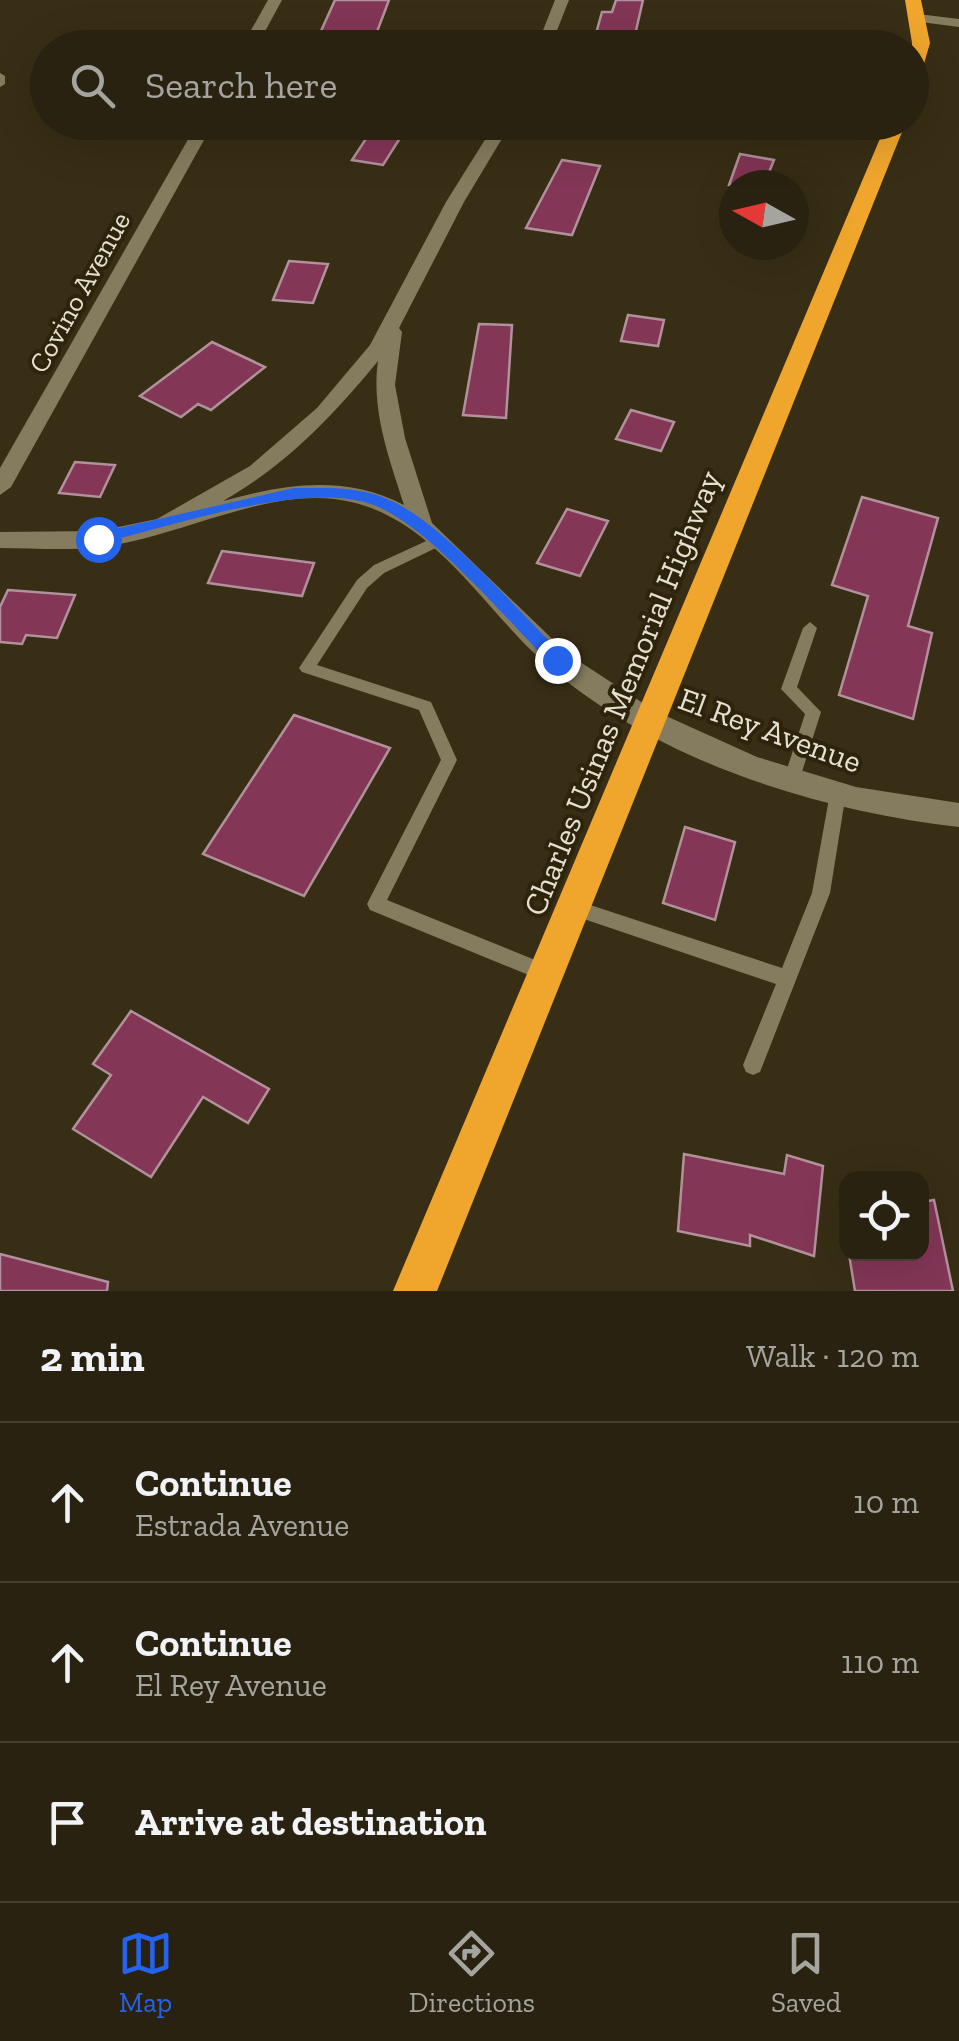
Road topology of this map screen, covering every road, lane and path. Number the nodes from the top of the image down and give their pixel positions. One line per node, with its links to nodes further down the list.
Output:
1 (275, 0): 5 (street)
2 (562, 0): 6 (street)
3 (916, 9): 4 (street)
4 (959, 23)
5 (258, 30)
6 (550, 30)
7 (0, 76): 8 (lane)
8 (0, 84)
9 (196, 140): 13 (street, Covino Avenue)
10 (493, 140): 12 (street)
11 (890, 140): 18 (highway, Charles Usinas Memorial Highway)
12 (392, 325): 14 (street); 15 (street)
13 (0, 488)
14 (163, 526): 15 (street, El Rey Avenue); 16 (street)
15 (430, 533): 18 (street, El Rey Avenue); 23 (lane)
16 (0, 540)
17 (810, 628): 19 (lane)
18 (651, 722): 19 (street, El Rey Avenue); 22 (highway, Charles Usinas Memorial Highway)
19 (792, 778): 20 (street, El Rey Avenue)
20 (838, 793): 21 (street, El Rey Avenue); 24 (lane)
21 (959, 816)
22 (574, 908): 23 (highway, Charles Usinas Memorial Highway); 24 (lane)
23 (548, 974): 26 (highway, Charles Usinas Memorial Highway)
24 (788, 979): 25 (lane)
25 (753, 1065)
26 (415, 1291)

